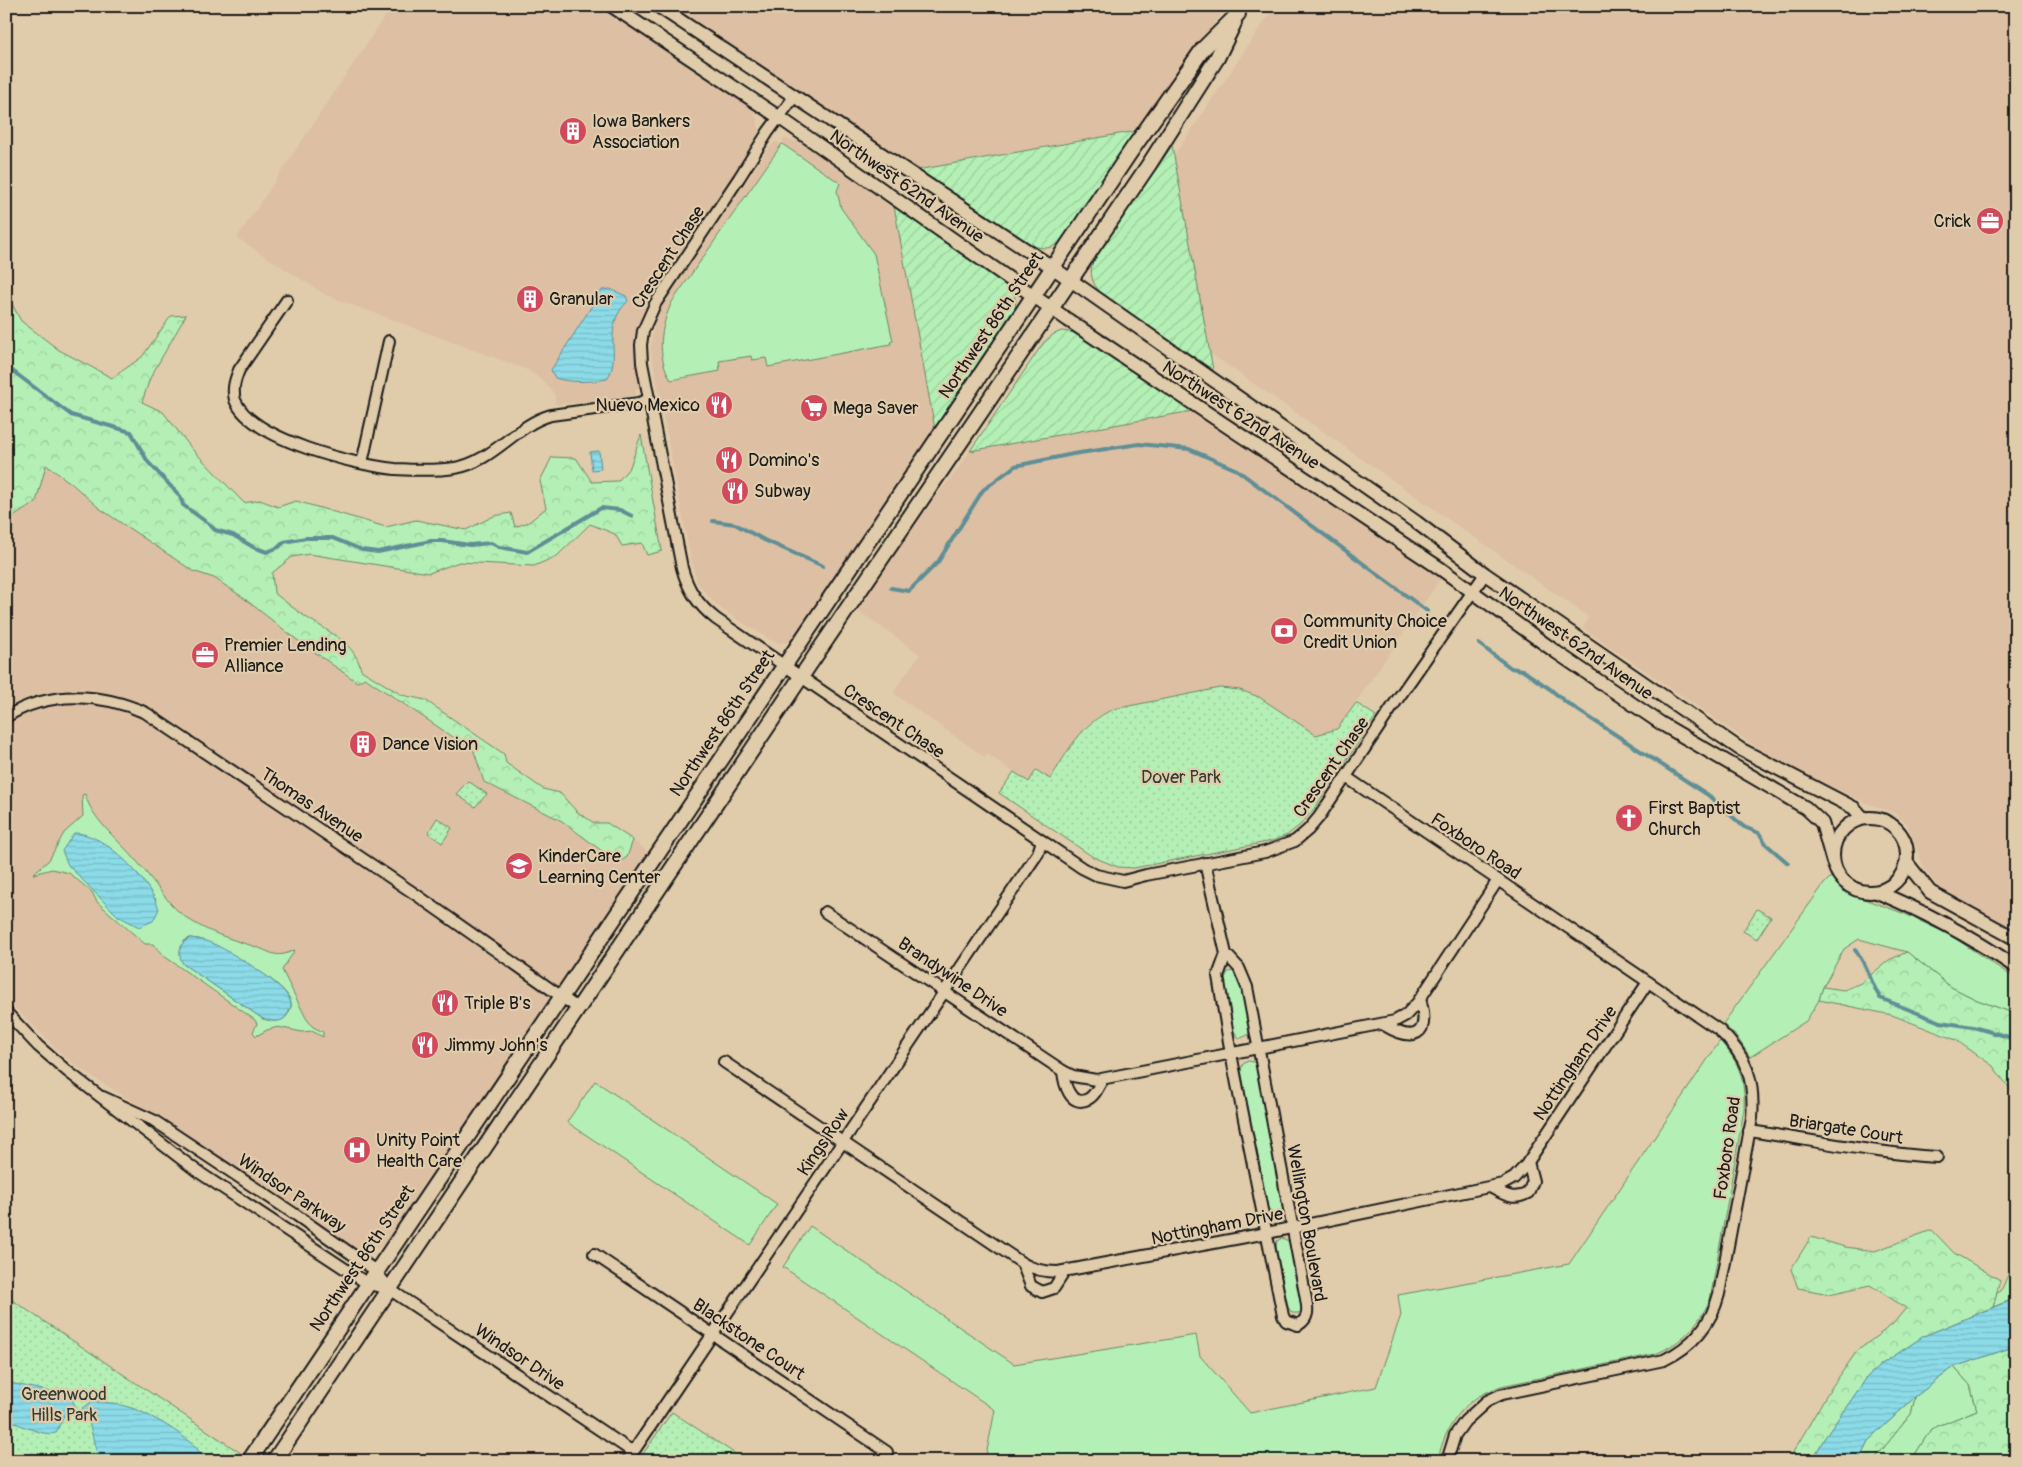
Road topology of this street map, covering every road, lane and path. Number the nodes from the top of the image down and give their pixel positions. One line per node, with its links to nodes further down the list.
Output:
1 (612, 6): 5 (street, Northwest 62nd Avenue)
2 (658, 6): 4 (street, Northwest 62nd Avenue)
3 (1241, 10): 6 (main road, Northwest 86th Street); 7 (main road, Northwest 86th Street)
4 (794, 97): 5 (street, Crescent Chase); 6 (street, Northwest 62nd Avenue)
5 (780, 118): 8 (street, Northwest 62nd Avenue); 12 (street, Crescent Chase)
6 (1052, 267): 7 (street, Northwest 62nd Avenue); 8 (main road, Northwest 86th Street)
7 (1071, 280): 10 (main road, Northwest 86th Street); 14 (street, Northwest 62nd Avenue)
8 (1033, 296): 10 (street, Northwest 62nd Avenue); 16 (main road, Northwest 86th Street)
9 (287, 300): 13 (street)
10 (1051, 308): 15 (street, Northwest 62nd Avenue); 17 (main road, Northwest 86th Street)
11 (388, 341): 13 (street)
12 (650, 399): 13 (street); 16 (street, Crescent Chase)
13 (362, 463)
14 (1485, 574): 15 (street, Crescent Chase); 20 (street, Northwest 62nd Avenue)
15 (1474, 592): 19 (street, Crescent Chase); 23 (street, Northwest 62nd Avenue)
16 (783, 666): 17 (street, Crescent Chase); 33 (main road, Northwest 86th Street)
17 (801, 678): 21 (street, Crescent Chase); 35 (main road, Northwest 86th Street)
18 (6, 717): 33 (street, Thomas Avenue)
19 (1346, 777): 22 (street, Crescent Chase); 25 (street, Foxboro Road)
20 (1863, 818): 23 (street); 24 (street)
21 (1042, 841): 22 (street, Crescent Chase); 32 (street, Kings Row)
22 (1205, 862): 29 (street, Wellington Boulevard)
23 (1833, 862): 26 (street)
24 (1907, 863): 26 (street); 28 (street)
25 (1498, 880): 31 (street, Foxboro Road); 34 (street, Brandywine Drive)
26 (1877, 892): 30 (street)
27 (825, 912): 32 (street, Brandywine Drive)
28 (2016, 939)
29 (1226, 954): 38 (street, Wellington Boulevard); 39 (street, Wellington Boulevard)
30 (2016, 967)
31 (1648, 982): 44 (street, Foxboro Road); 47 (street, Nottingham Drive)
32 (946, 991): 41 (street, Brandywine Drive); 45 (street, Kings Row)
33 (561, 996): 35 (street, Thomas Avenue); 53 (main road, Northwest 86th Street)
34 (1420, 999): 37 (street, Brandywine Drive); 37 (street)
35 (579, 1009): 56 (main road, Northwest 86th Street)
36 (6, 1012): 43 (street, Windsor Parkway)
37 (1384, 1025): 38 (street, Brandywine Drive)
38 (1258, 1049): 39 (street, Brandywine Drive); 49 (street, Wellington Boulevard)
39 (1231, 1054): 42 (street, Brandywine Drive); 50 (street, Wellington Boulevard)
40 (724, 1062): 45 (street, Nottingham Drive)
41 (1063, 1071): 42 (street, Brandywine Drive); 42 (street)
42 (1103, 1079)
43 (103, 1097): 53 (street, Windsor Parkway); 55 (street, Windsor Parkway)
44 (1749, 1131): 46 (street, Briargate Court); 62 (street, Foxboro Road)
45 (842, 1142): 52 (street, Nottingham Drive); 57 (street, Kings Row)
46 (1937, 1157)
47 (1528, 1162): 48 (street, Nottingham Drive); 48 (street)
48 (1492, 1188): 49 (street, Nottingham Drive)
49 (1293, 1228): 50 (street, Nottingham Drive); 50 (street, Wellington Boulevard)
50 (1267, 1233): 54 (street, Nottingham Drive)
51 (594, 1254): 57 (street, Blackstone Court)
52 (1022, 1263): 54 (street, Nottingham Drive); 54 (street)
53 (376, 1271): 55 (main road, Northwest 86th Street); 56 (street, Windsor Parkway)
54 (1065, 1271)
55 (368, 1284): 56 (street, Windsor Parkway); 60 (main road, Northwest 86th Street)
56 (389, 1289): 59 (street, Windsor Drive); 61 (main road, Northwest 86th Street)
57 (713, 1334): 58 (street, Blackstone Court); 59 (street, Kings Row)
58 (887, 1452)
59 (630, 1456)
60 (249, 1461)
61 (274, 1461)
62 (1447, 1461)

